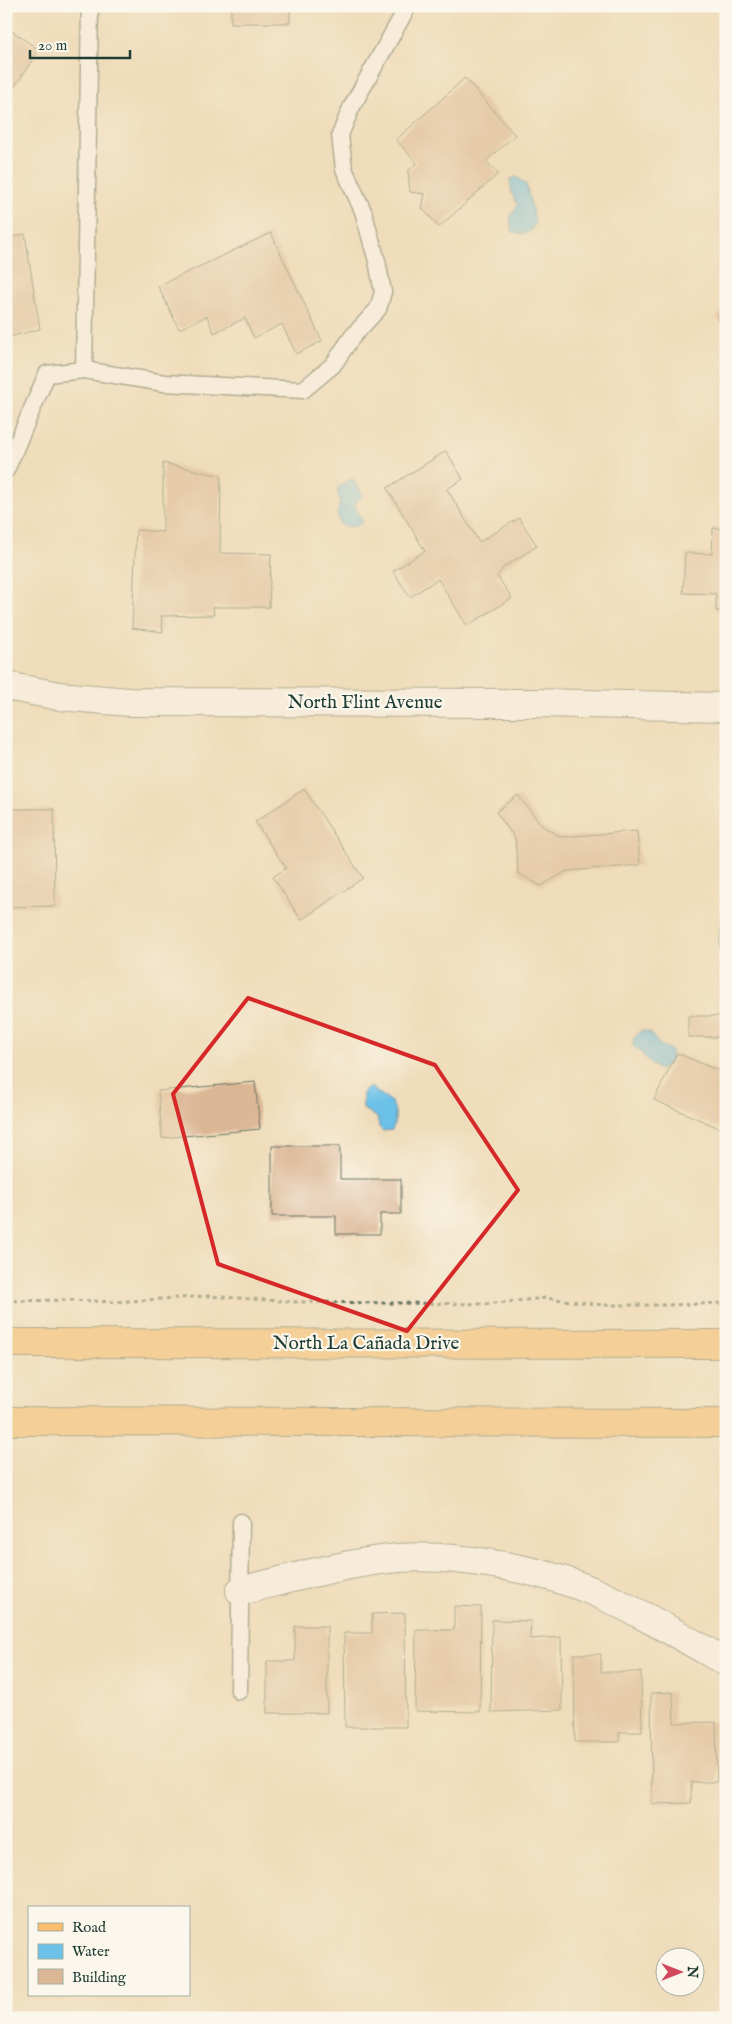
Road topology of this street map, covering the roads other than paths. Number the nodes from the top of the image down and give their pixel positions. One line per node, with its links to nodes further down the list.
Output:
1 (90, 6): 3 (lane)
2 (408, 6): 3 (lane)
3 (84, 370): 4 (lane)
4 (6, 470)
5 (6, 686): 6 (street, North Flint Avenue)
6 (726, 707)
7 (6, 1342): 8 (main road, North La Cañada Drive)
8 (726, 1344)
9 (6, 1421): 10 (main road)
10 (726, 1423)
11 (241, 1522): 12 (lane)
12 (240, 1591): 13 (street); 14 (lane)
13 (726, 1662)
14 (239, 1691)

